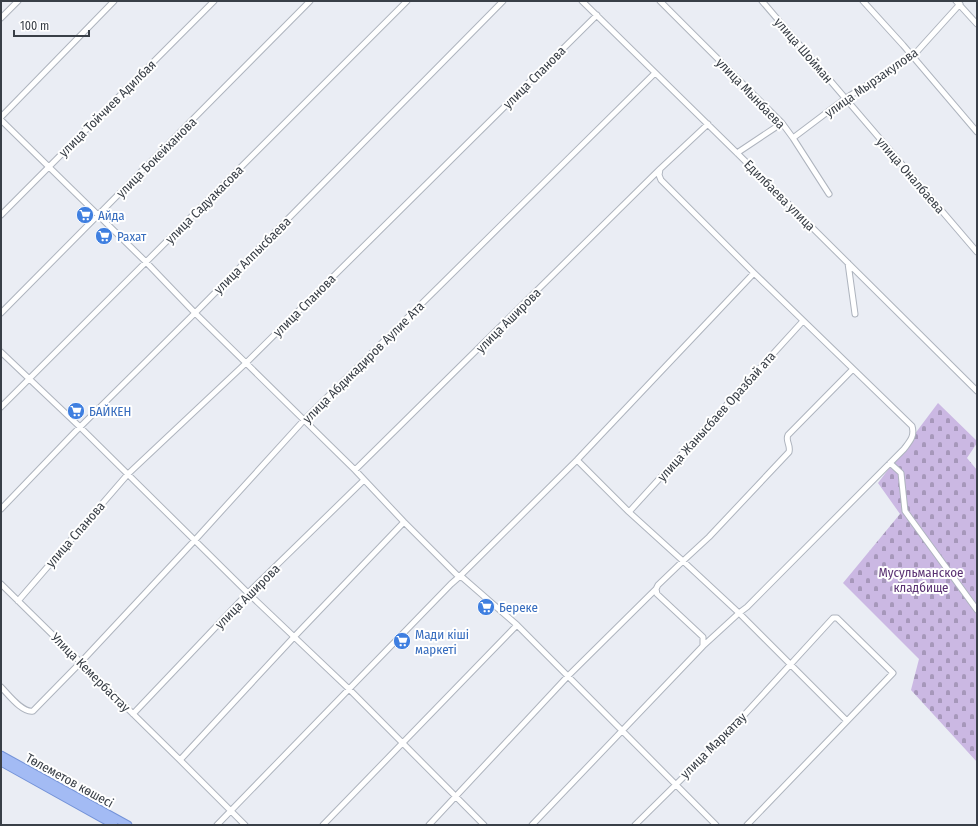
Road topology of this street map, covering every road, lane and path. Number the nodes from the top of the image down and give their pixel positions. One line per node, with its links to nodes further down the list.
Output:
1 (18, 1): 13 (street)
2 (114, 1): 18 (street)
3 (214, 1): 24 (street, улица Тойчиев Адилбая)
4 (310, 1): 28 (street, улица Бокейханова)
5 (408, 1): 30 (street, улица Садуакасова)
6 (503, 1): 34 (street, улица Алпысбаева)
7 (582, 1): 12 (street, Едилбаева улица)
8 (660, 1): 19 (street, улица Мынбаева)
9 (762, 1): 17 (street, улица Шойман)
10 (863, 1): 15 (street)
11 (958, 3): 14 (street); 15 (street, улица Мырзакулова)
12 (597, 15): 16 (street, Едилбаева улица); 38 (street, улица Спанова)
13 (1, 18)
14 (977, 24)
15 (913, 56): 17 (street, улица Мырзакулова); 21 (street)
16 (655, 73): 20 (street, Едилбаева улица); 43 (street, улица Абдикадиров Аулие Ата)
17 (846, 98): 22 (street, улица Мырзакулова); 29 (street, улица Оналбаева)
18 (1, 118): 24 (street)
19 (782, 123): 22 (street, улица Мынбаева); 23 (street)
20 (708, 124): 23 (street, Едилбаева улица); 25 (street, улица Аширова)
21 (977, 132)
22 (793, 138): 26 (street, улица Мынбаева)
23 (737, 153): 31 (street, Едилбаева улица)
24 (48, 167): 27 (street, улица Тойчиев Адилбая); 28 (street)
25 (660, 170): 32 (street); 47 (street, улица Аширова)
26 (829, 194)
27 (1, 215)
28 (98, 216): 30 (street); 33 (street, улица Бокейханова)
29 (977, 252)
30 (146, 262): 34 (street); 40 (street, улица Садуакасова)
31 (848, 263): 35 (street); 41 (street, Едилбаева улица)
32 (754, 273): 36 (street); 45 (street)
33 (1, 313)
34 (195, 313): 38 (street); 44 (street, улица Алпысбаева)
35 (855, 314)
36 (803, 321): 39 (street); 51 (street, улица Жанысбаев Оразбай ата)
37 (1, 352): 40 (street)
38 (246, 363): 43 (street); 48 (street, улица Спанова)
39 (853, 369): 46 (street); 54 (street)
40 (29, 379): 42 (street, улица Садуакасова); 44 (street)
41 (977, 391)
42 (1, 407)
43 (304, 420): 47 (street); 53 (street, улица Абдикадиров Аулие Ата)
44 (80, 427): 48 (street); 50 (street, улица Алпысбаева)
45 (577, 460): 51 (street); 55 (street)
46 (890, 463): 60 (street); 61 (street)
47 (356, 470): 49 (street)
48 (128, 474): 53 (street); 59 (street, улица Спанова)
49 (364, 480): 52 (street); 58 (street, улица Аширова)
50 (1, 509)
51 (629, 512): 54 (street)
52 (404, 522): 55 (street); 63 (street)
53 (195, 540): 58 (street); 65 (street, улица Абдикадиров Аулие Ата)
54 (682, 561): 57 (street); 61 (street)
55 (460, 578): 62 (street); 69 (street)
56 (1, 584): 59 (street, Улица Кемербастау)
57 (656, 589): 64 (street); 67 (street)
58 (248, 593): 63 (street); 70 (street, улица Аширова)
59 (18, 600): 65 (street, Улица Кемербастау)
60 (977, 610)
61 (739, 613): 64 (street); 66 (street)
62 (517, 625): 67 (street); 73 (street)
63 (294, 637): 69 (street); 75 (street)
64 (703, 646): 72 (street)
65 (81, 662): 68 (street, улица Абдикадиров Аулие Ата); 70 (street, Улица Кемербастау)
66 (790, 664): 71 (street); 71 (street, улица Маркатау); 77 (street, улица Маркатау)
67 (568, 676): 72 (street); 78 (street)
68 (1, 687)
69 (349, 689): 73 (street); 79 (street)
70 (133, 714): 75 (street, Улица Кемербастау)
71 (847, 721): 90 (street)
72 (622, 731): 77 (street); 87 (street)
73 (404, 743): 78 (street); 84 (street)
74 (1, 755): 81 (main road, Төлеметов көшесі)
75 (180, 760): 79 (street, Улица Кемербастау)
76 (1, 762): 80 (main road, Төлеметов көшесі)
77 (675, 784): 88 (street, улица Маркатау); 89 (street)
78 (457, 796): 85 (street); 86 (street)
79 (230, 811): 82 (street); 83 (street, Улица Кемербастау)
80 (114, 825)
81 (128, 825)
82 (217, 825)
83 (245, 825)
84 (323, 825)
85 (429, 825)
86 (484, 825)
87 (532, 825)
88 (635, 825)
89 (716, 825)
90 (747, 825)

